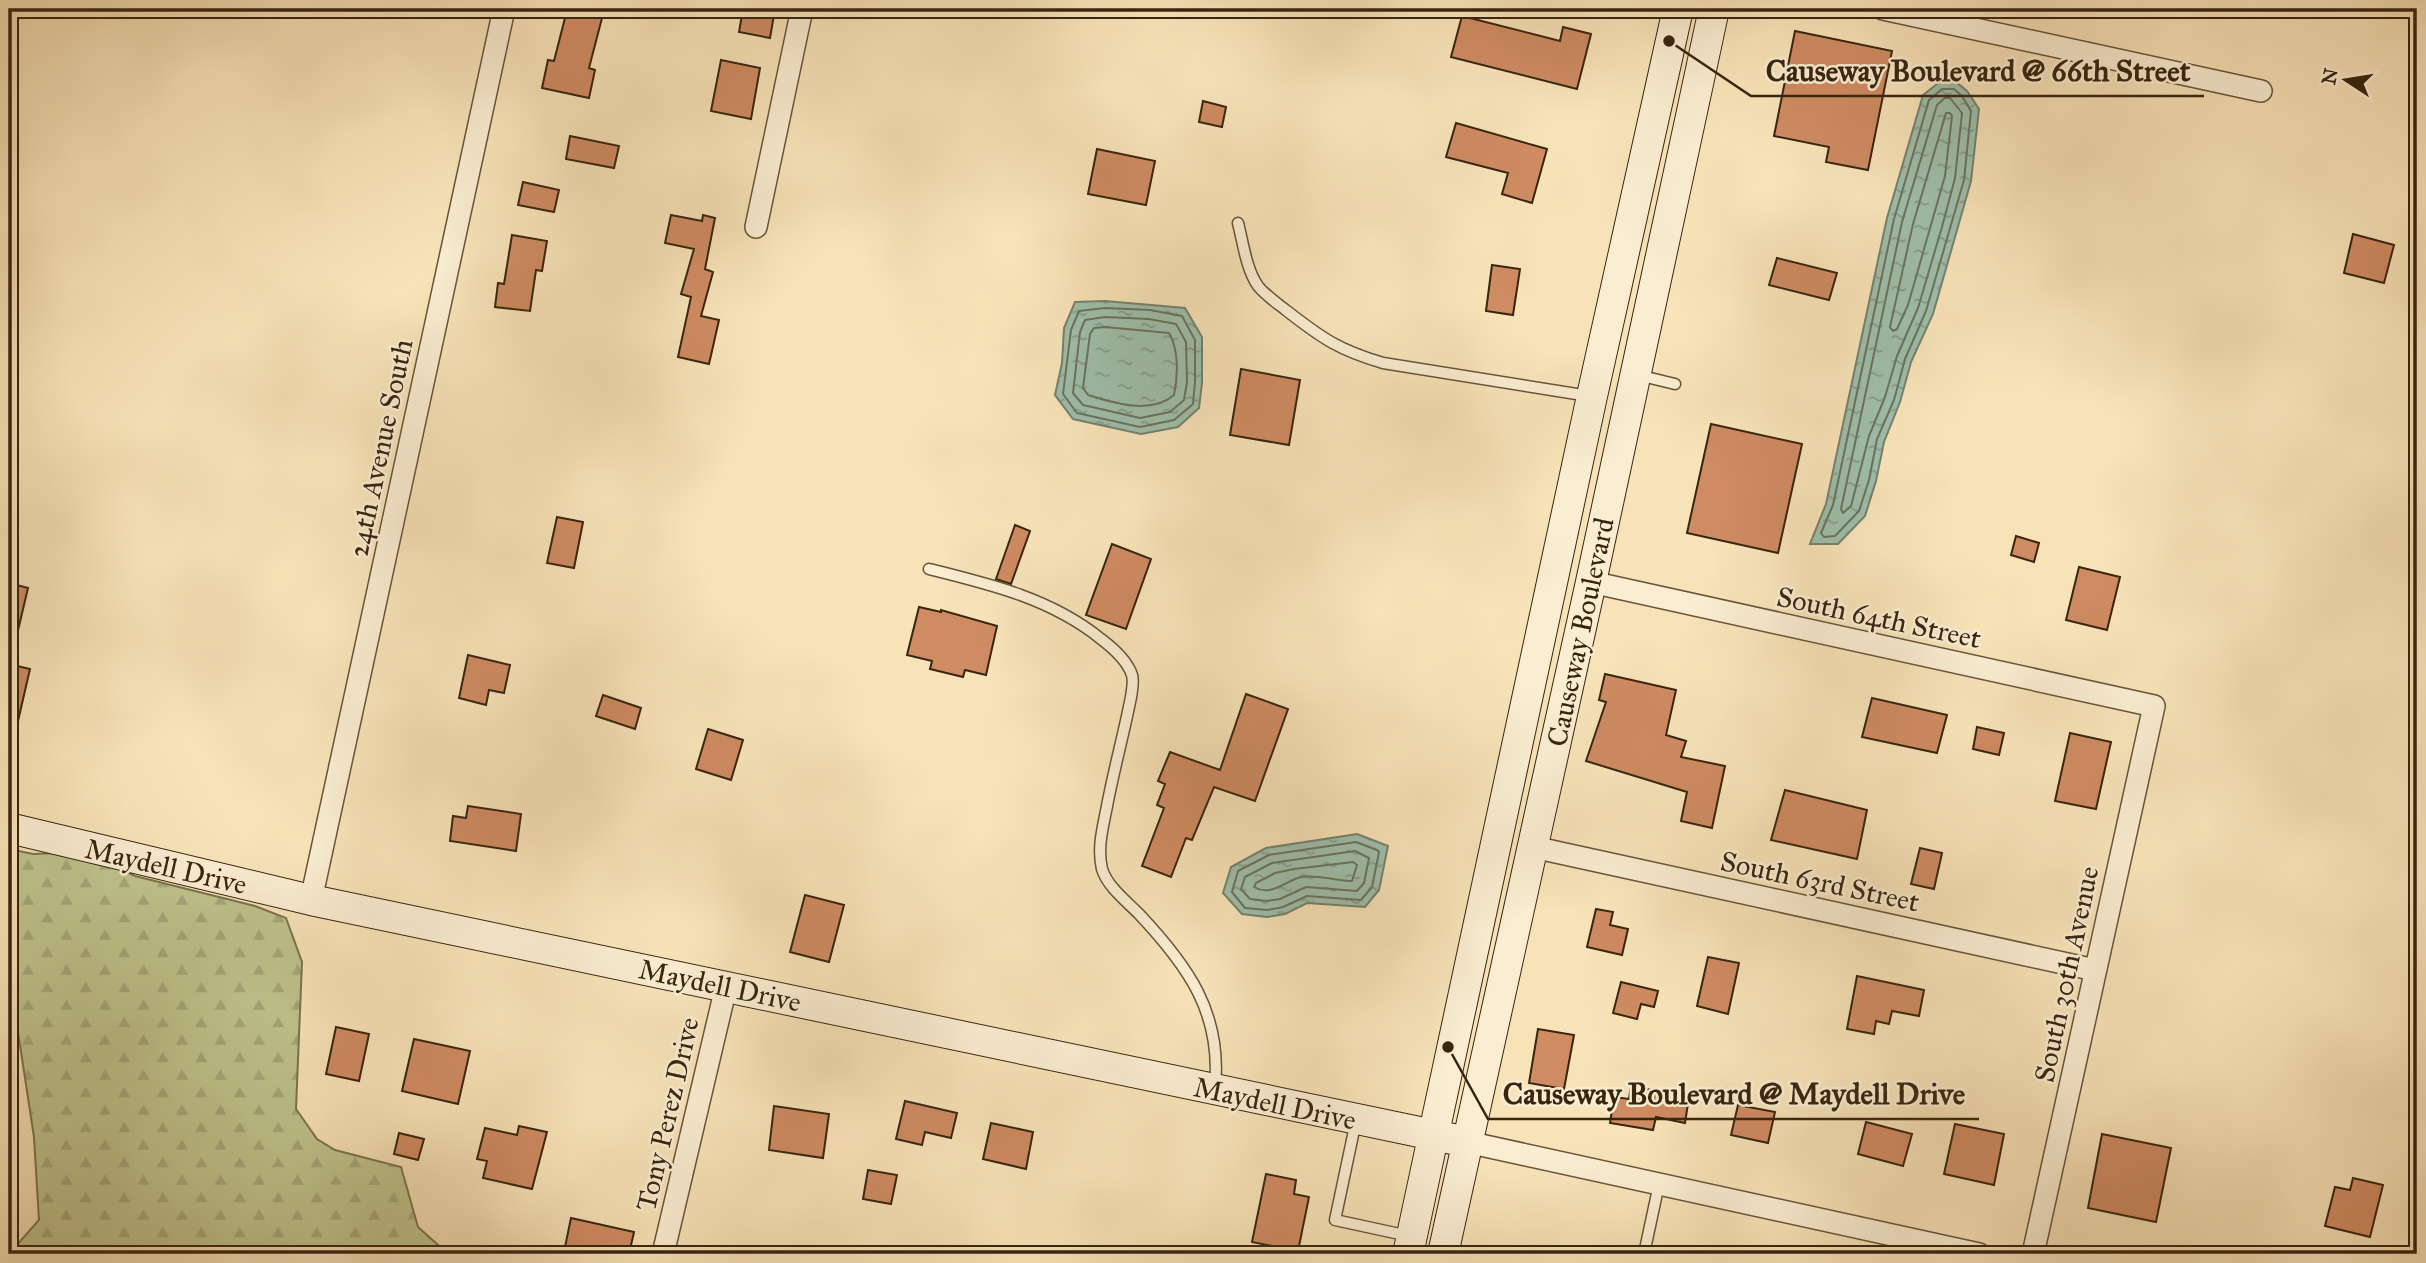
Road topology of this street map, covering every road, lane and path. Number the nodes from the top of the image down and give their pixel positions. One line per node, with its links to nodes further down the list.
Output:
1 (504, 9): 18 (street, 24th Avenue South)
2 (802, 9): 9 (street)
3 (1678, 9): 7 (main road, Causeway Boulevard)
4 (1714, 9): 10 (main road, Causeway Boulevard)
5 (1883, 9): 6 (street)
6 (2261, 91)
7 (1633, 209): 10 (main road); 12 (main road, Causeway Boulevard)
8 (1238, 223): 12 (lane)
9 (756, 227)
10 (1635, 375): 11 (lane); 14 (main road, Causeway Boulevard)
11 (1675, 384)
12 (1592, 396): 23 (main road, Causeway Boulevard)
13 (929, 569): 21 (lane)
14 (1591, 582): 15 (street, South 64th Street); 17 (main road, Causeway Boulevard)
15 (2154, 706): 19 (street, South 30th Avenue)
16 (9, 828): 18 (main road, Maydell Drive)
17 (1533, 847): 19 (street, South 63rd Street); 24 (main road, Causeway Boulevard)
18 (311, 900): 20 (main road, Maydell Drive)
19 (2095, 970): 32 (street, South 30th Avenue)
20 (726, 986): 21 (main road, Maydell Drive); 28 (street, Tony Perez Drive)
21 (1215, 1090): 22 (main road, Maydell Drive)
22 (1356, 1120): 23 (main road, Maydell Drive); 27 (lane)
23 (1434, 1136): 24 (main road, Maydell Drive); 27 (main road, Causeway Boulevard)
24 (1467, 1142): 25 (street); 29 (main road, Causeway Boulevard)
25 (1659, 1184): 26 (street); 30 (lane)
26 (1896, 1245): 31 (street)
27 (1410, 1246)
28 (663, 1254)
29 (1443, 1254)
30 (1644, 1254)
31 (1979, 1254)
32 (2033, 1254)

